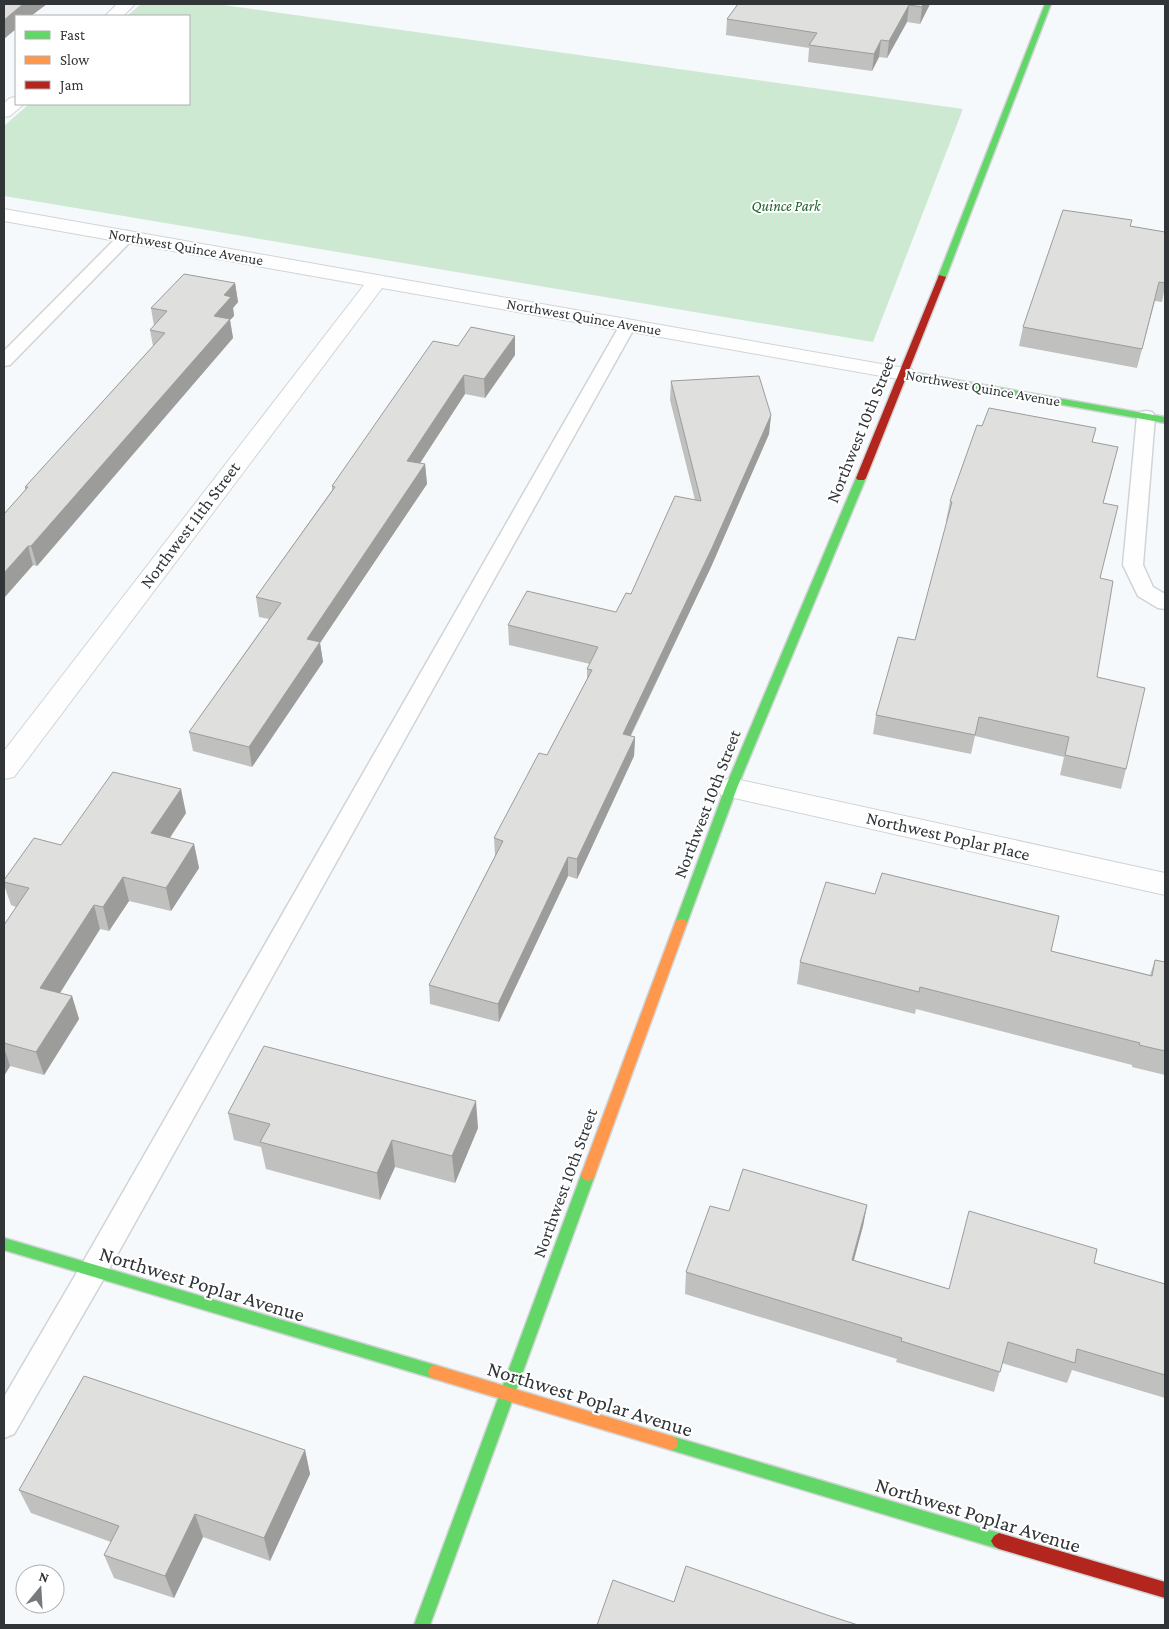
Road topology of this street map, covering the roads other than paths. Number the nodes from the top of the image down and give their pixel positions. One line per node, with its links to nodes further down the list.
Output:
1 (126, 4): 3 (street)
2 (1048, 4): 11 (street, Northwest 10th Street)
3 (114, 15)
4 (15, 103): 5 (street)
5 (4, 112)
6 (4, 215): 7 (street, Northwest Quince Avenue)
7 (127, 236): 8 (street, Northwest Quince Avenue); 10 (lane)
8 (377, 281): 9 (street, Northwest Quince Avenue); 15 (street, Northwest 11th Street)
9 (628, 325): 11 (street, Northwest Quince Avenue); 19 (lane)
10 (4, 361)
11 (904, 374): 12 (street, Northwest Quince Avenue); 16 (street, Northwest 10th Street)
12 (1146, 416): 13 (street, Northwest Quince Avenue); 14 (lane)
13 (1165, 420)
14 (1165, 603)
15 (4, 770)
16 (731, 788): 17 (street, Northwest Poplar Place); 20 (street, Northwest 10th Street)
17 (1165, 884)
18 (4, 1244): 19 (street, Northwest Poplar Avenue)
19 (93, 1271): 20 (street, Northwest Poplar Avenue); 21 (lane)
20 (506, 1394): 22 (street, Northwest Poplar Avenue); 23 (street, Northwest 10th Street)
21 (4, 1424)
22 (1165, 1590)
23 (422, 1625)

